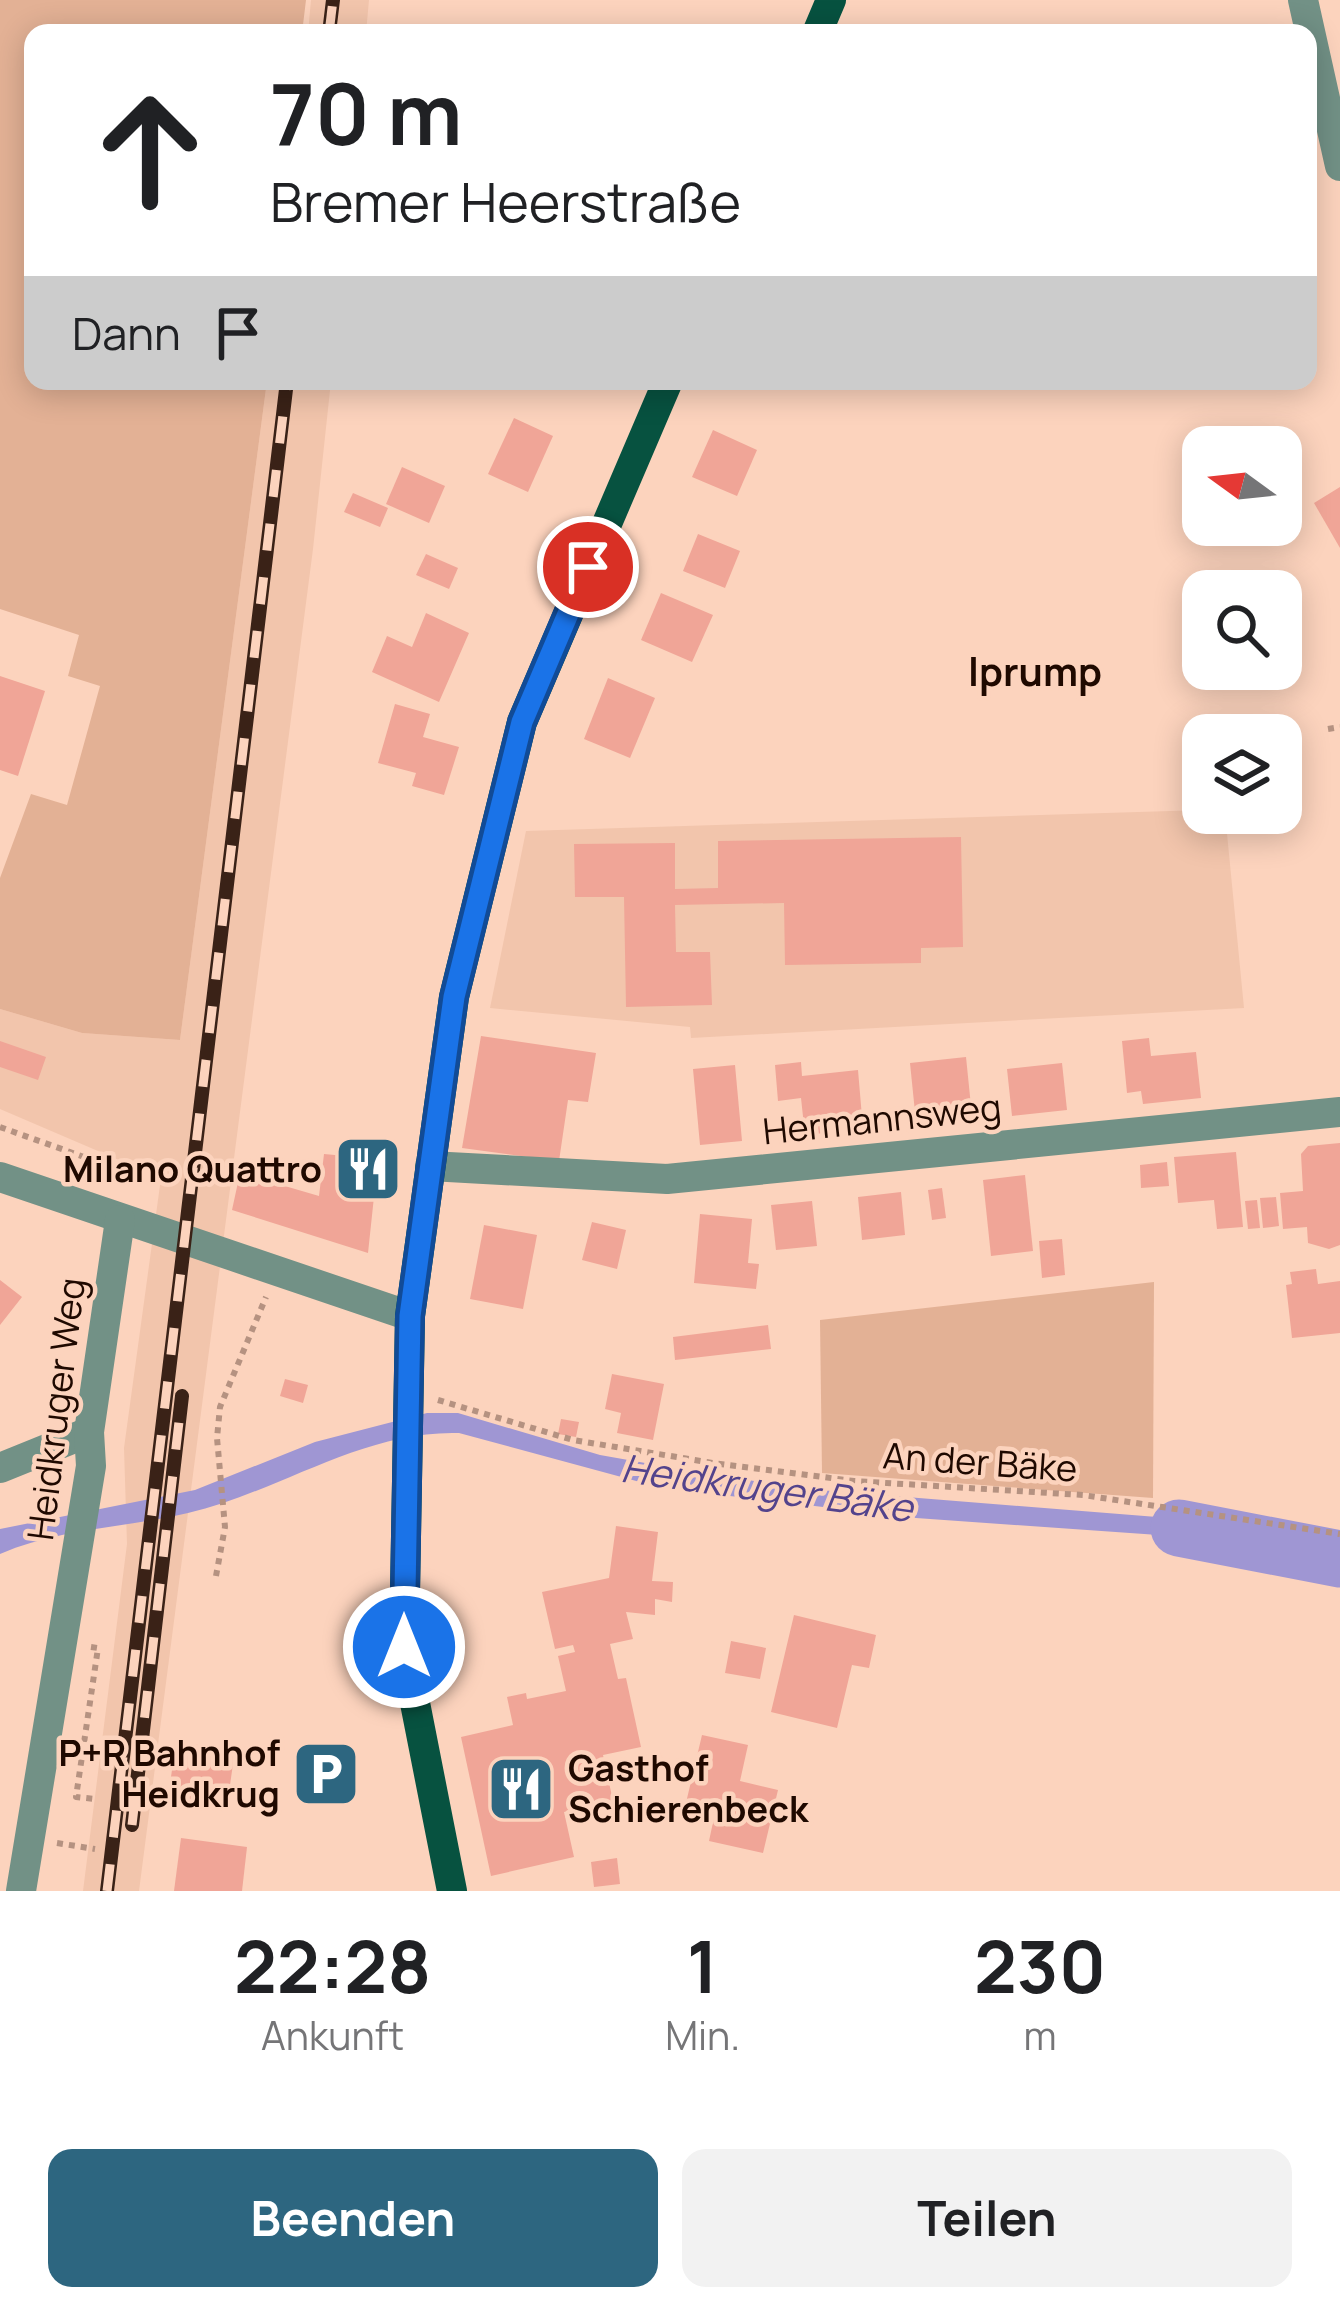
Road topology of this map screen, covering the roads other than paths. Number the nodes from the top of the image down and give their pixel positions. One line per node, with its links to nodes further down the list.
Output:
1 (1317, 63): 2 (street)
2 (1340, 166)
3 (664, 390): 5 (main road)
4 (1340, 1112): 5 (street, Hermannsweg)
5 (430, 1166): 8 (main road)
6 (0, 1178): 7 (street)
7 (120, 1220): 8 (street); 9 (street, Heidkruger Weg)
8 (410, 1316): 12 (main road)
9 (89, 1432): 10 (street); 11 (street, Heidkruger Weg)
10 (0, 1468)
11 (21, 1891)
12 (452, 1891)

